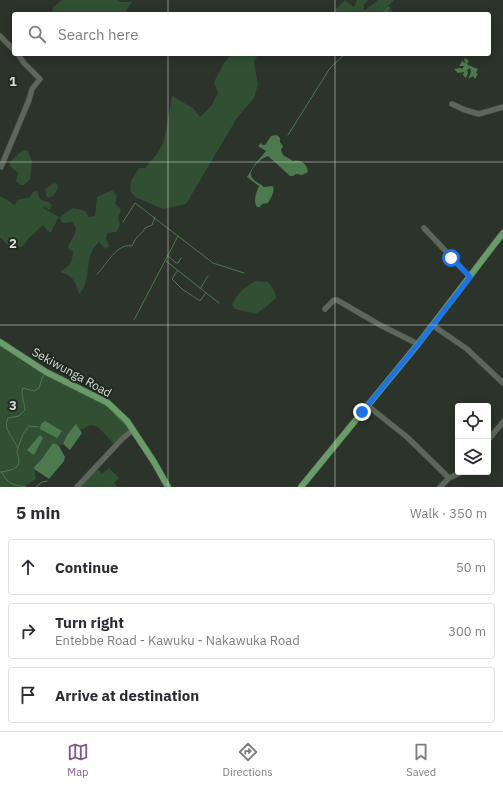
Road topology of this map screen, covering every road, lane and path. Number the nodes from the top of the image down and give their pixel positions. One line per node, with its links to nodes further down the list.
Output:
1 (0, 36): 2 (street)
2 (12, 48)
3 (19, 56): 6 (street)
4 (452, 104): 5 (street)
5 (503, 107)
6 (1, 167)
7 (424, 228): 9 (street)
8 (503, 232): 9 (main road)
9 (470, 277): 11 (main road)
10 (325, 309): 13 (street)
11 (432, 325): 13 (main road); 14 (street)
12 (0, 342): 17 (main road, Sekiwunga Road)
13 (418, 344): 15 (main road)
14 (503, 382)
15 (368, 406): 20 (street); 23 (main road)
16 (503, 422): 18 (street)
17 (133, 430): 21 (street); 22 (main road, Sekiwunga Road)
18 (489, 439)
19 (456, 475): 20 (street)
20 (449, 478): 24 (street)
21 (77, 487)
22 (168, 487)
23 (301, 487)
24 (440, 487)

